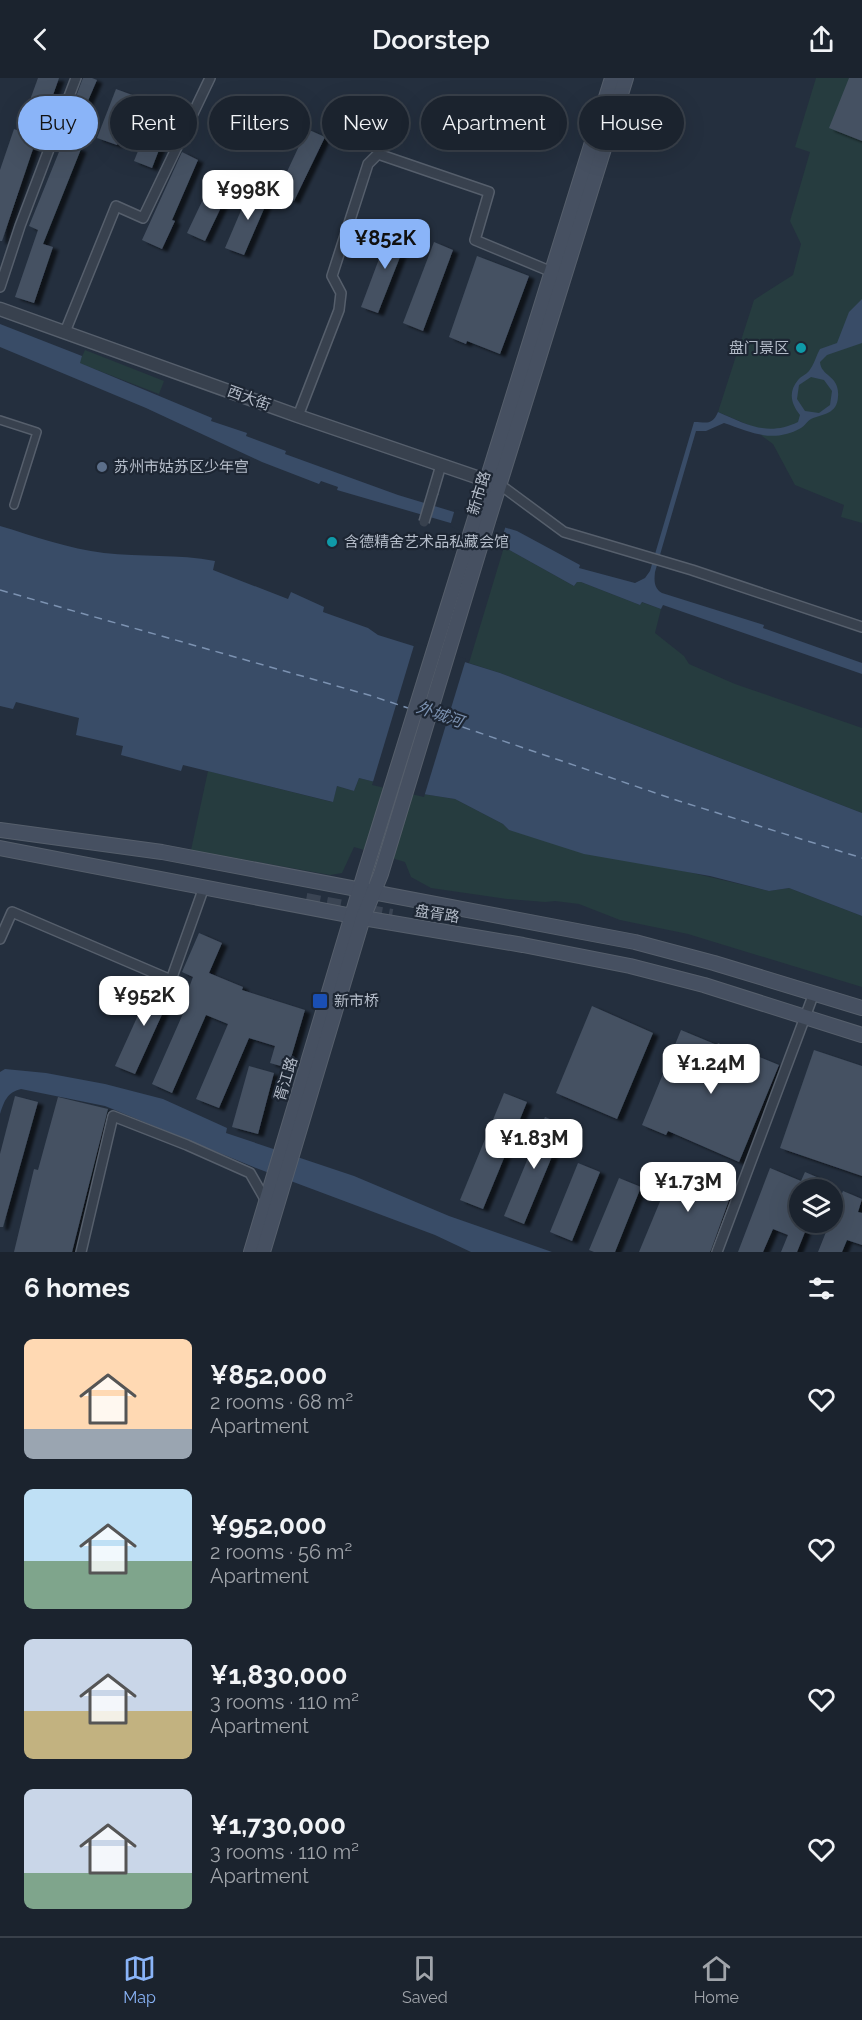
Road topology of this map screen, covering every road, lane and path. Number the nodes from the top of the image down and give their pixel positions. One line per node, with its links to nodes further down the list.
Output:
1 (76, 78): 6 (street)
2 (210, 78): 8 (street)
3 (612, 78): 5 (main road, 新市路)
4 (626, 78): 12 (main road, 新市路)
5 (552, 272): 9 (street); 12 (main road, 新市路)
6 (0, 287)
7 (0, 309): 8 (street, 西大街)
8 (65, 332): 9 (street, 西大街)
9 (298, 416): 11 (street, 西大街)
10 (0, 420): 13 (street)
11 (441, 465): 12 (street, 西大街); 15 (street, bridge)
12 (493, 483): 14 (main road, 新市路); 16 (street)
13 (14, 505)
14 (483, 515): 23 (main road, 新市路); 23 (main road, 新市路)
15 (424, 522)
16 (862, 627)
17 (0, 830): 18 (main road, 盘胥路)
18 (97, 843): 21 (main road); 23 (main road, 盘胥路)
19 (0, 848): 20 (main road, 盘胥路)
20 (93, 866): 22 (main road, 盘胥路); 24 (main road)
21 (310, 886)
22 (204, 887): 25 (main road, 盘胥路); 26 (street)
23 (367, 890): 25 (main road, 新市路); 27 (main road, 盘胥路)
24 (306, 900)
25 (358, 917): 28 (main road, 盘胥路); 33 (main road, 胥江路)
26 (0, 939)
27 (635, 942): 28 (main road); 29 (main road, 盘胥路)
28 (630, 966): 31 (main road, 盘胥路)
29 (814, 993): 30 (main road, 盘胥路); 31 (street)
30 (862, 1008)
31 (805, 1016): 32 (main road, 盘胥路); 37 (street)
32 (862, 1035)
33 (272, 1203): 34 (street); 35 (main road, 胥江路); 36 (main road, 胥江路)
34 (81, 1252)
35 (251, 1252)
36 (263, 1252)
37 (717, 1252)

